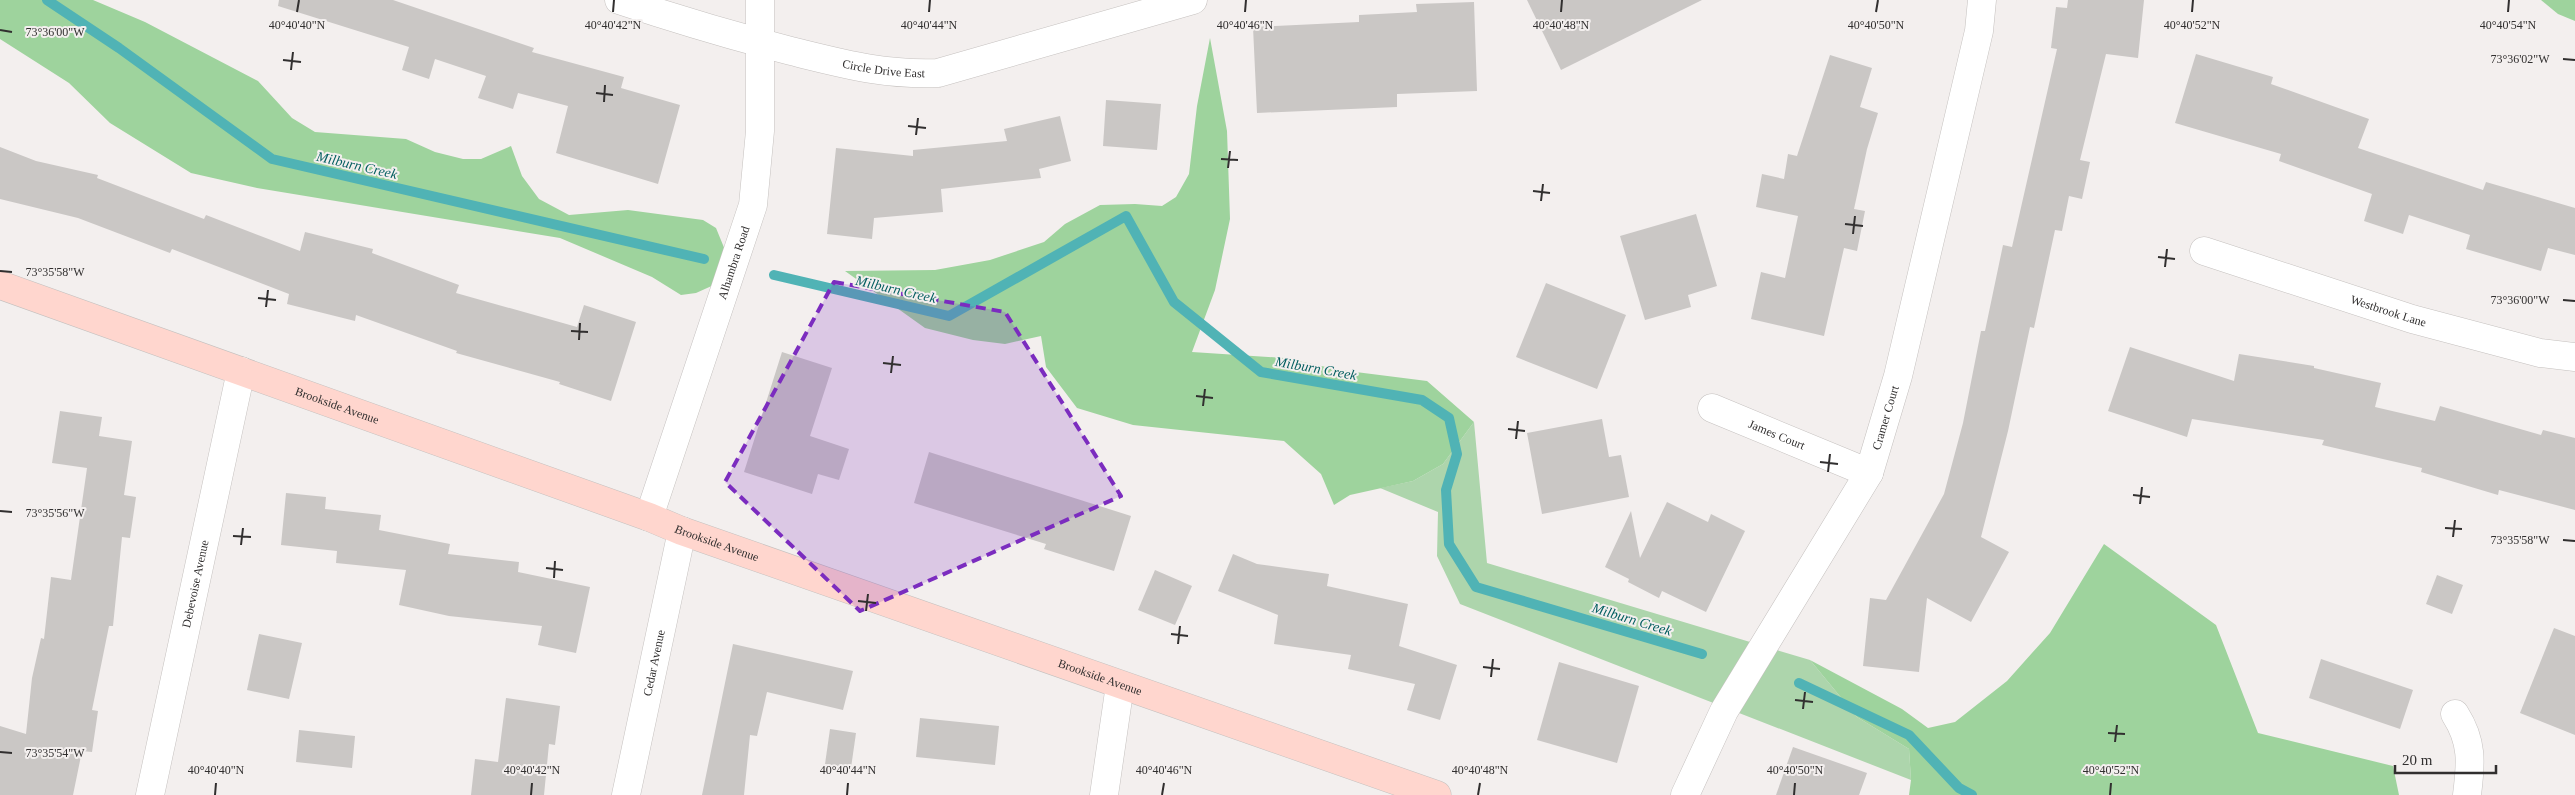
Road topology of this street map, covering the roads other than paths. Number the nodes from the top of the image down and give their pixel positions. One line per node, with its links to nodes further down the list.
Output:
1 (619, 0): 6 (street, Circle Drive East)
2 (760, 0): 6 (street, Alhambra Road)
3 (1193, 0): 5 (street, Circle Drive East)
4 (1982, 0): 12 (street, Cramer Court)
5 (1149, 6): 6 (street, Circle Drive East)
6 (759, 43): 13 (street, Alhambra Road)
7 (2204, 252): 9 (street, Westbrook Lane)
8 (0, 284): 10 (main road, Brookside Avenue)
9 (2575, 357)
10 (241, 372): 13 (main road, Brookside Avenue); 17 (street, Debevoise Avenue)
11 (1712, 408): 12 (street, James Court)
12 (1869, 473): 21 (street, Cramer Court)
13 (649, 517): 14 (main road, Brookside Avenue)
14 (682, 531): 15 (main road, Brookside Avenue); 18 (street, Cedar Avenue)
15 (1120, 685): 19 (street); 20 (main road, Brookside Avenue)
16 (2455, 714): 22 (street)
17 (150, 795)
18 (626, 795)
19 (1104, 795)
20 (1437, 795)
21 (1685, 795)
22 (2467, 795)

